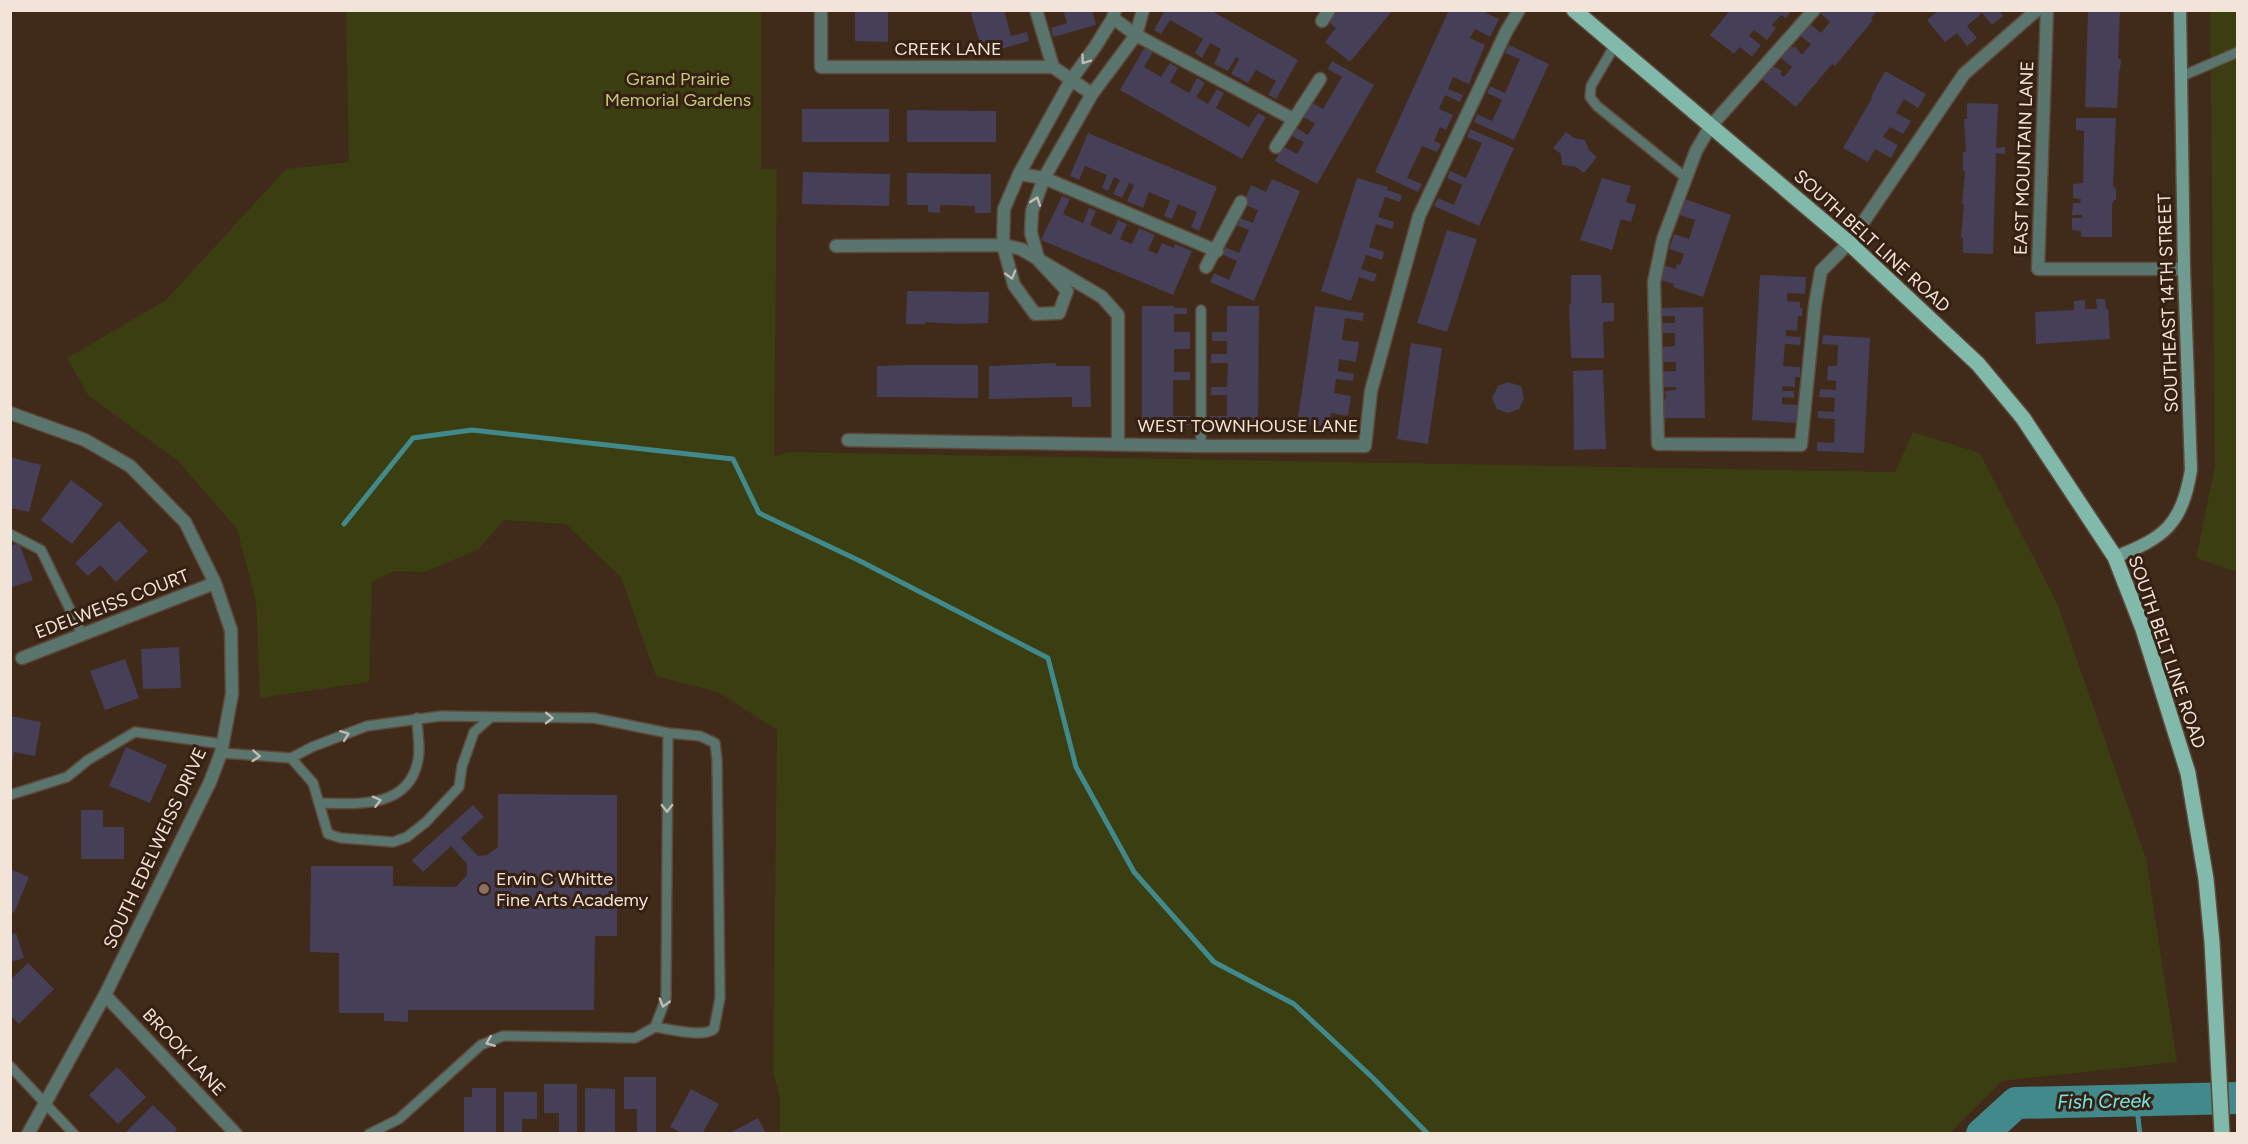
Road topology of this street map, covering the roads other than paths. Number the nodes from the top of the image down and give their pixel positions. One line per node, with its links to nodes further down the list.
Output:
1 (821, 10): 14 (street, CREEK LANE)
2 (1036, 10): 14 (street)
3 (1143, 10): 11 (street)
4 (1518, 10): 37 (street, WEST TOWNHOUSE LANE)
5 (1574, 10): 12 (main road, SOUTH BELT LINE ROAD)
6 (1814, 10): 20 (street)
7 (2037, 10): 26 (street, EAST MOUNTAIN LANE)
8 (2047, 10): 32 (street, EAST MOUNTAIN LANE)
9 (2181, 10): 15 (street, SOUTHEAST 14TH STREET)
10 (1114, 14): 11 (street); 17 (street, one-way to 17)
11 (1136, 35): 18 (street); 19 (street)
12 (1614, 45): 20 (main road, SOUTH BELT LINE ROAD); 24 (lane)
13 (2238, 52): 15 (lane)
14 (1053, 67): 17 (street)
15 (2180, 77): 32 (street, SOUTHEAST 14TH STREET)
16 (1320, 79): 19 (street)
17 (1071, 80): 18 (street); 22 (street)
18 (1092, 94): 23 (street)
19 (1293, 119): 21 (street)
20 (1710, 127): 24 (street); 26 (main road, SOUTH BELT LINE ROAD)
21 (1276, 147)
22 (1019, 174): 23 (street); 27 (street)
23 (1044, 178): 29 (street); 30 (street, one-way to 23)
24 (1686, 178): 26 (street, EAST MOUNTAIN LANE)
25 (1241, 202): 29 (street)
26 (1849, 243): 39 (main road, SOUTH BELT LINE ROAD)
27 (1003, 245): 28 (street); 30 (street); 30 (street, one-way to 30)
28 (836, 246)
29 (1216, 251): 31 (street)
30 (1039, 261): 36 (street)
31 (1206, 267)
32 (2184, 269): 39 (street, SOUTHEAST 14TH STREET)
33 (1201, 310): 37 (lane)
34 (10, 413): 40 (street, SOUTH EDELWEISS DRIVE)
35 (848, 440): 36 (street, WEST TOWNHOUSE LANE)
36 (1118, 444): 37 (street, WEST TOWNHOUSE LANE)
37 (1201, 446)
38 (10, 534): 41 (lane)
39 (2115, 557): 58 (main road, SOUTH BELT LINE ROAD)
40 (215, 583): 41 (street, EDELWEISS COURT); 46 (street, SOUTH EDELWEISS DRIVE)
41 (82, 634): 42 (street, EDELWEISS COURT)
42 (22, 658)
43 (491, 717): 44 (lane); 45 (lane, one-way to 45); 49 (lane)
44 (417, 718): 47 (lane, one-way to 44); 49 (lane, one-way to 44)
45 (668, 733): 51 (lane, one-way to 51); 51 (lane)
46 (222, 749): 47 (lane, one-way to 47); 48 (lane); 50 (street, SOUTH EDELWEISS DRIVE)
47 (291, 758): 49 (lane)
48 (10, 795)
49 (319, 803)
50 (105, 995): 53 (street, SOUTH EDELWEISS DRIVE); 56 (street, BROOK LANE)
51 (655, 1027): 57 (lane, one-way to 57)
52 (10, 1066): 53 (lane)
53 (45, 1103): 54 (street, SOUTH EDELWEISS DRIVE); 55 (lane)
54 (28, 1134)
55 (74, 1134)
56 (236, 1134)
57 (369, 1134)
58 (2222, 1134)

